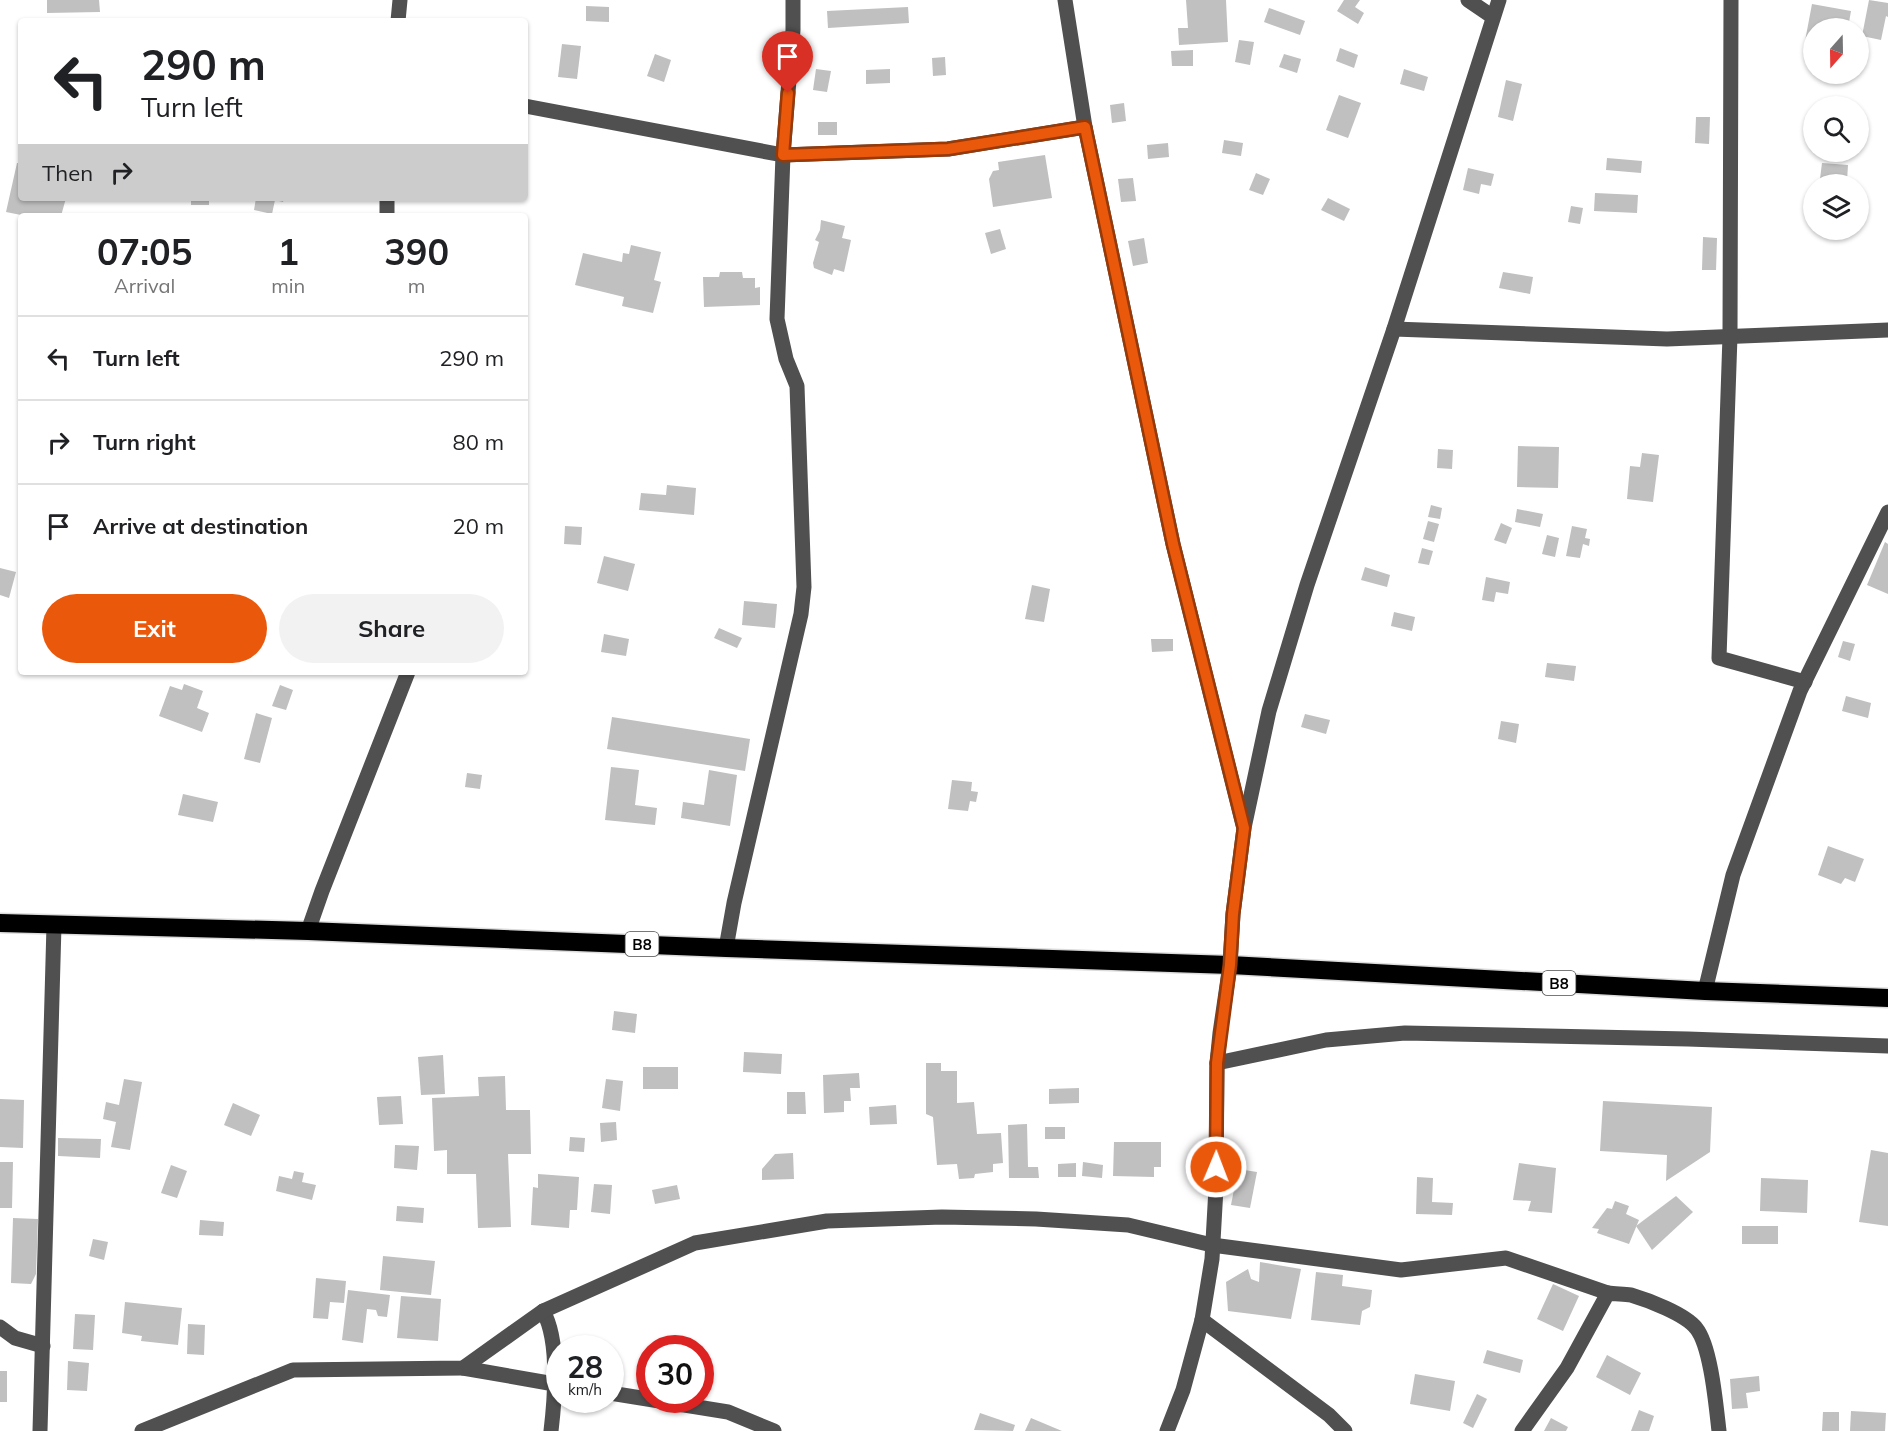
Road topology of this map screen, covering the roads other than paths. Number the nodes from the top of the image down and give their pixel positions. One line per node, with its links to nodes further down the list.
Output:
1 (400, 0): 8 (street)
2 (793, 0): 11 (street)
3 (1065, 0): 10 (street)
4 (1468, 0): 7 (street)
5 (1499, 0): 7 (street)
6 (1731, 0): 14 (street)
7 (1493, 17): 12 (street)
8 (398, 18)
9 (528, 107): 11 (street)
10 (1085, 127): 11 (street); 18 (street)
11 (783, 155): 22 (street)
12 (1394, 329): 14 (street); 18 (street)
13 (1888, 330): 14 (street)
14 (1730, 336): 17 (street)
15 (1888, 512): 17 (street)
16 (407, 675): 21 (street)
17 (1804, 682): 24 (street)
18 (1244, 828): 23 (street)
19 (0, 923): 20 (highway, B8)
20 (54, 925): 21 (highway, B8); 34 (street)
21 (308, 931): 22 (highway, B8)
22 (726, 948): 23 (highway, B8)
23 (1230, 965): 24 (highway, B8); 27 (street)
24 (1705, 992): 25 (highway, B8)
25 (1888, 998)
26 (1888, 1046): 27 (street)
27 (1217, 1063): 28 (street)
28 (1212, 1245): 29 (street); 30 (street); 31 (street)
29 (1608, 1293): 46 (street); 47 (street)
30 (543, 1311): 33 (street); 35 (street)
31 (1202, 1320): 44 (street); 45 (street)
32 (0, 1328): 34 (street)
33 (550, 1335)
34 (43, 1346): 40 (street)
35 (463, 1368): 36 (street); 41 (street)
36 (546, 1382)
37 (624, 1395): 39 (street)
38 (553, 1413): 42 (street)
39 (749, 1426): 43 (street)
40 (40, 1431)
41 (142, 1431)
42 (551, 1431)
43 (774, 1431)
44 (1167, 1431)
45 (1345, 1431)
46 (1522, 1431)
47 (1719, 1431)

